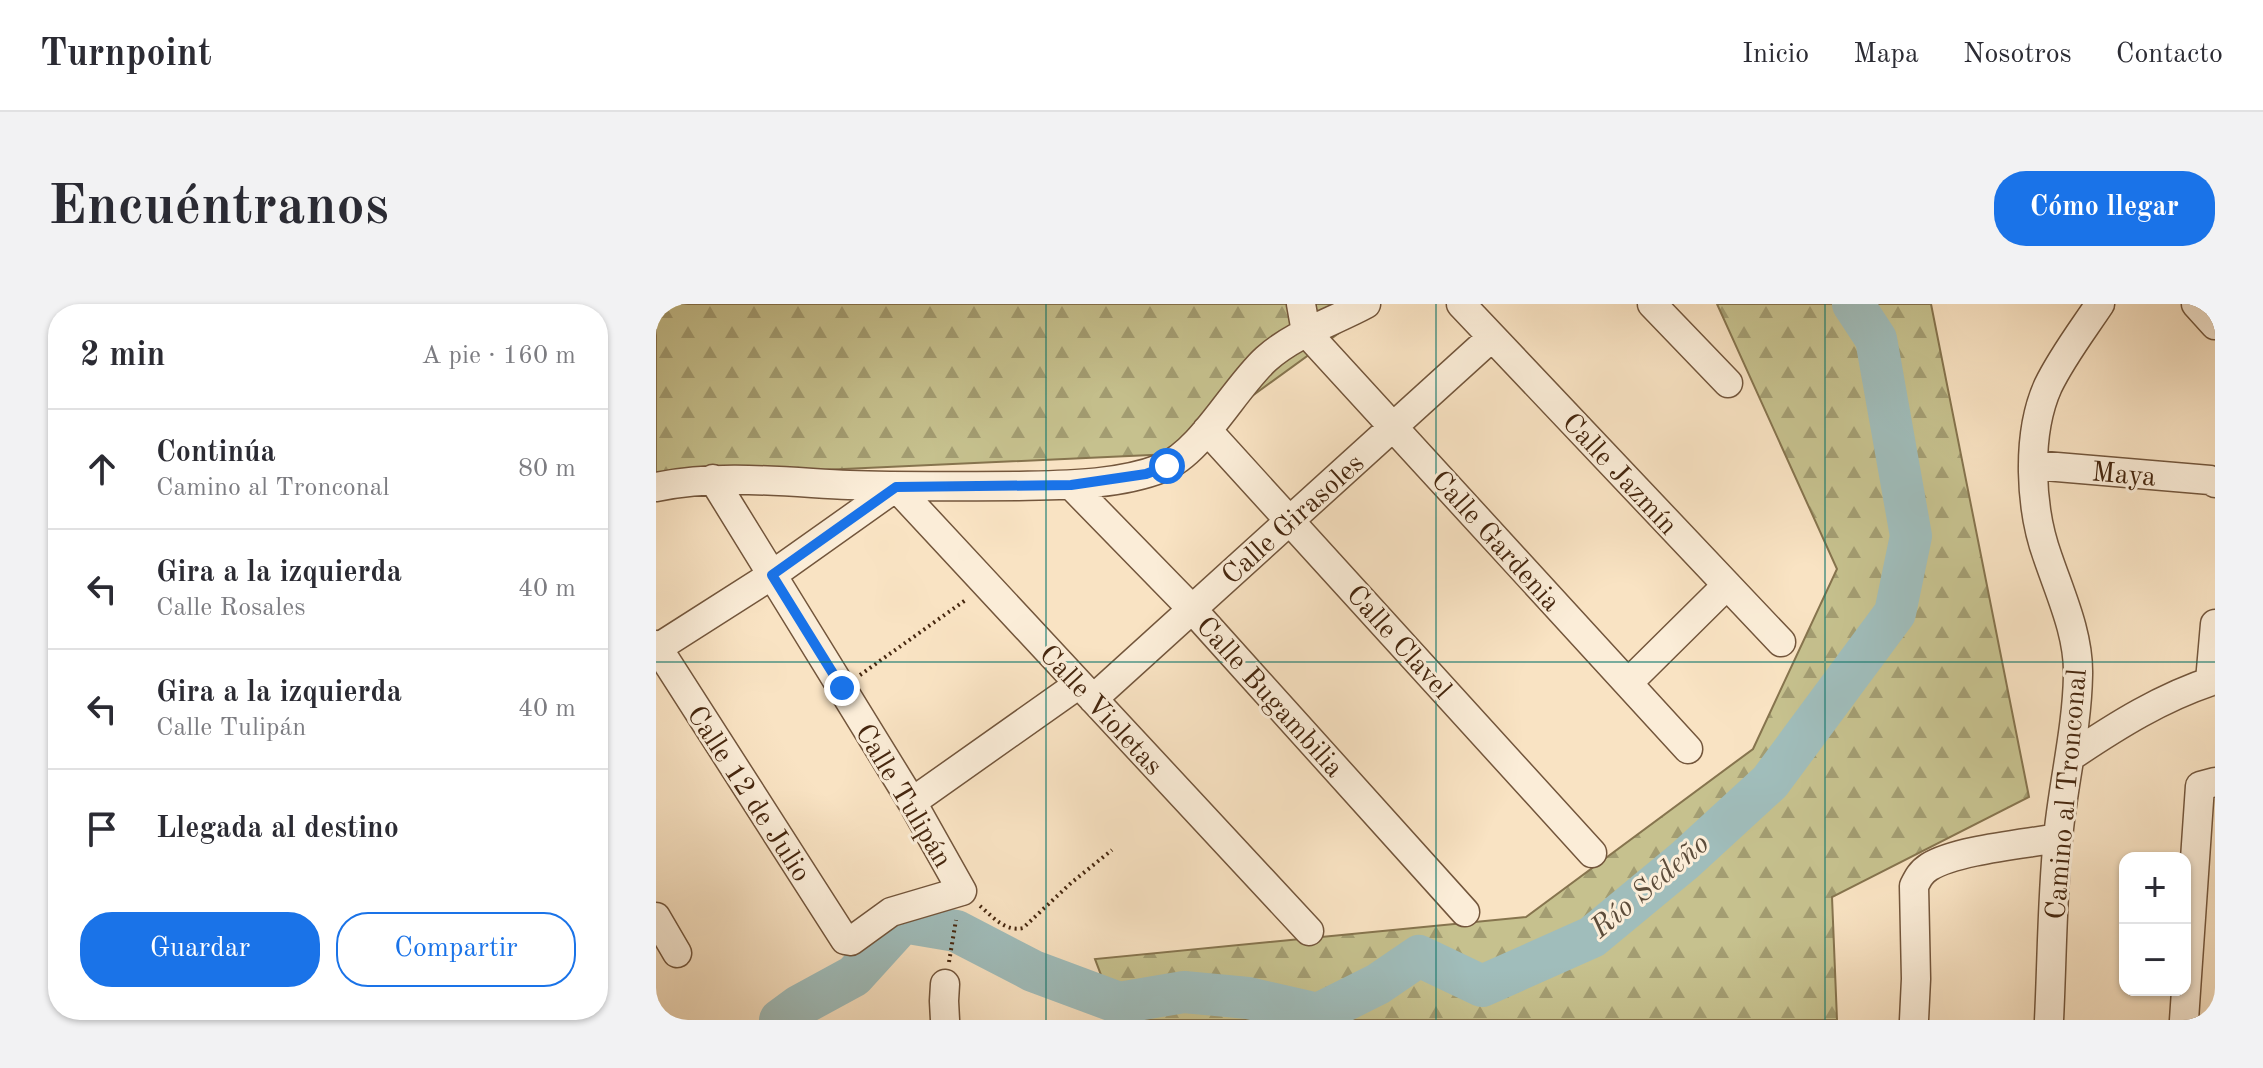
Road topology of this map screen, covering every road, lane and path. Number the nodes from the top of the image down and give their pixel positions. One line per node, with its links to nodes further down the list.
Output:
1 (1366, 304): 6 (street)
2 (1461, 304): 8 (street, Calle Jazmín)
3 (1652, 304): 9 (street)
4 (2100, 304): 12 (street, Camino al Tronconal)
5 (2196, 304): 7 (street)
6 (1304, 318): 10 (street, Calle Gardenia); 11 (street)
7 (2215, 325)
8 (1492, 337): 10 (street, Calle Girasoles); 21 (street, Calle Jazmín)
9 (1728, 383)
10 (1393, 426): 18 (street, Calle Girasoles); 27 (street, Calle Gardenia)
11 (1207, 430): 15 (street); 18 (street, Calle Clavel)
12 (2033, 465): 14 (street, Maya); 31 (street, Camino al Tronconal)
13 (713, 479): 16 (street); 17 (street); 19 (street, Calle Tulipán)
14 (2215, 483)
15 (1071, 485): 17 (street); 22 (street, Calle Bugambilia)
16 (656, 487)
17 (896, 487): 19 (street); 20 (street, Calle Violetas)
18 (1290, 520): 22 (street, Calle Girasoles); 36 (street, Calle Clavel)
19 (772, 575): 25 (street); 28 (street, Calle Tulipán)
20 (987, 585): 28 (path); 29 (street, Calle Violetas)
21 (1727, 585): 24 (street, Calle Jazmín); 27 (street)
22 (1192, 609): 29 (street, Calle Girasoles); 38 (street, Calle Bugambilia)
23 (2215, 624): 26 (street)
24 (1781, 642)
25 (657, 647): 37 (street, Calle 12 de Julio)
26 (2212, 680): 31 (street)
27 (1628, 683): 30 (street, Calle Gardenia)
28 (842, 688): 33 (street, Calle Tulipán)
29 (1086, 691): 33 (street, Calle Girasoles); 40 (street, Calle Violetas)
30 (1688, 749)
31 (2070, 757): 34 (street, Camino al Tronconal)
32 (2208, 784): 46 (street)
33 (912, 802): 37 (street, Calle Tulipán)
34 (2058, 838): 44 (street); 45 (street, Camino al Tronconal)
35 (1112, 850): 37 (path, Calle Tulipán)
36 (1592, 853)
37 (960, 900): 42 (path)
38 (1465, 912)
39 (656, 917): 41 (street)
40 (1309, 931)
41 (677, 953)
42 (945, 984): 43 (street)
43 (945, 1020)
44 (1914, 1020)
45 (2049, 1020)
46 (2184, 1020)

